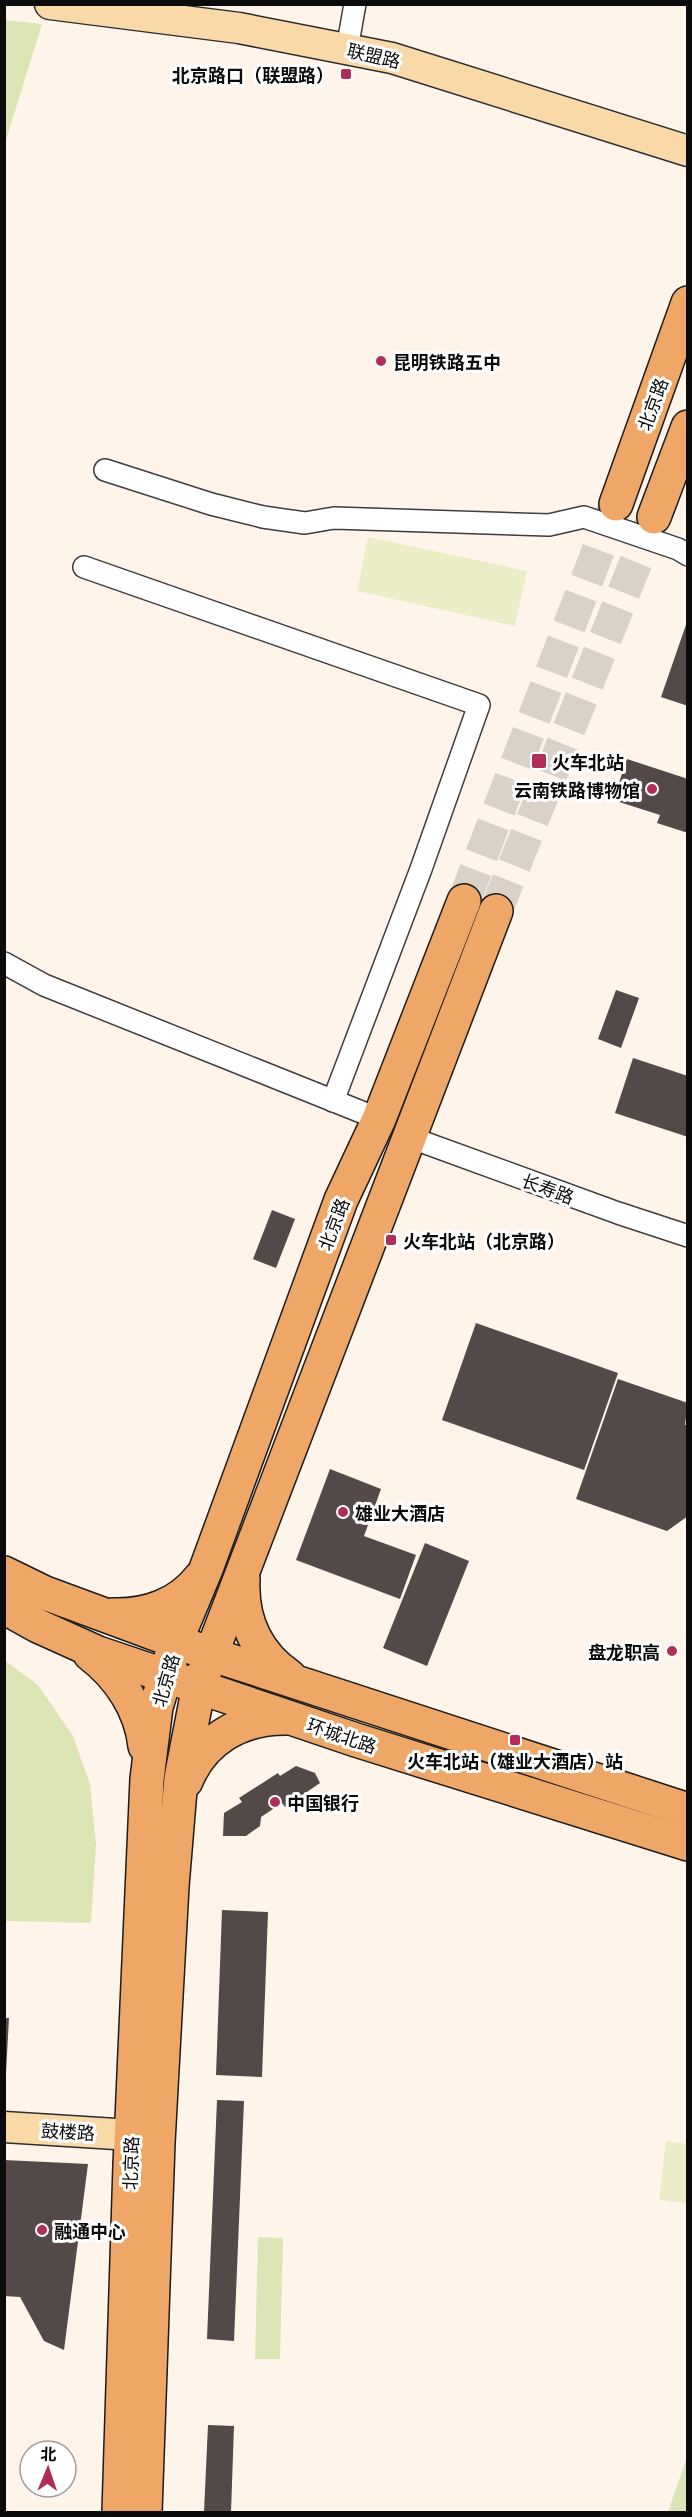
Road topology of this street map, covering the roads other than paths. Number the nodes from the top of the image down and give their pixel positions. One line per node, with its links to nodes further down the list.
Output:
1 (355, 4): 3 (street)
2 (58, 5): 3 (street, 联盟路)
3 (347, 49): 4 (street, 联盟路)
4 (687, 151)
5 (687, 303): 8 (main road, 北京路)
6 (687, 428): 9 (main road)
7 (105, 470): 10 (street)
8 (616, 504)
9 (654, 517)
10 (687, 555)
11 (84, 567): 15 (street)
12 (464, 901): 16 (main road, 北京路)
13 (496, 910): 17 (main road, 北京路)
14 (4, 963): 15 (street)
15 (333, 1101): 16 (street)
16 (379, 1119): 19 (main road, 北京路)
17 (409, 1137): 18 (street, 长寿路); 20 (main road, 北京路)
18 (687, 1236)
19 (206, 1569): 23 (main road); 25 (main road, 北京路)
20 (244, 1570): 26 (main road, 北京路); 28 (main road)
21 (4, 1573): 23 (main road, 环城北路)
22 (4, 1607): 24 (main road, 环城北路)
23 (100, 1614): 25 (main road, 环城北路)
24 (66, 1638): 27 (main road, 环城北路); 31 (main road)
25 (176, 1641): 26 (main road, 环城北路); 27 (main road, 北京路)
26 (210, 1654): 28 (main road, 环城北路); 29 (main road, 北京路)
27 (165, 1675): 29 (main road, 环城北路); 31 (main road, 北京路)
28 (301, 1683): 33 (main road, 环城北路)
29 (199, 1686): 30 (main road, 环城北路); 32 (main road, 北京路)
30 (300, 1721): 32 (main road); 34 (main road, 环城北路)
31 (147, 1779): 37 (main road, 北京路)
32 (179, 1803): 39 (main road, 北京路)
33 (687, 1810)
34 (687, 1844)
35 (4, 2127): 37 (street, 鼓楼路)
36 (4, 2141): 37 (street, 鼓楼路)
37 (131, 2142): 38 (main road, 北京路)
38 (119, 2512)
39 (145, 2512)

